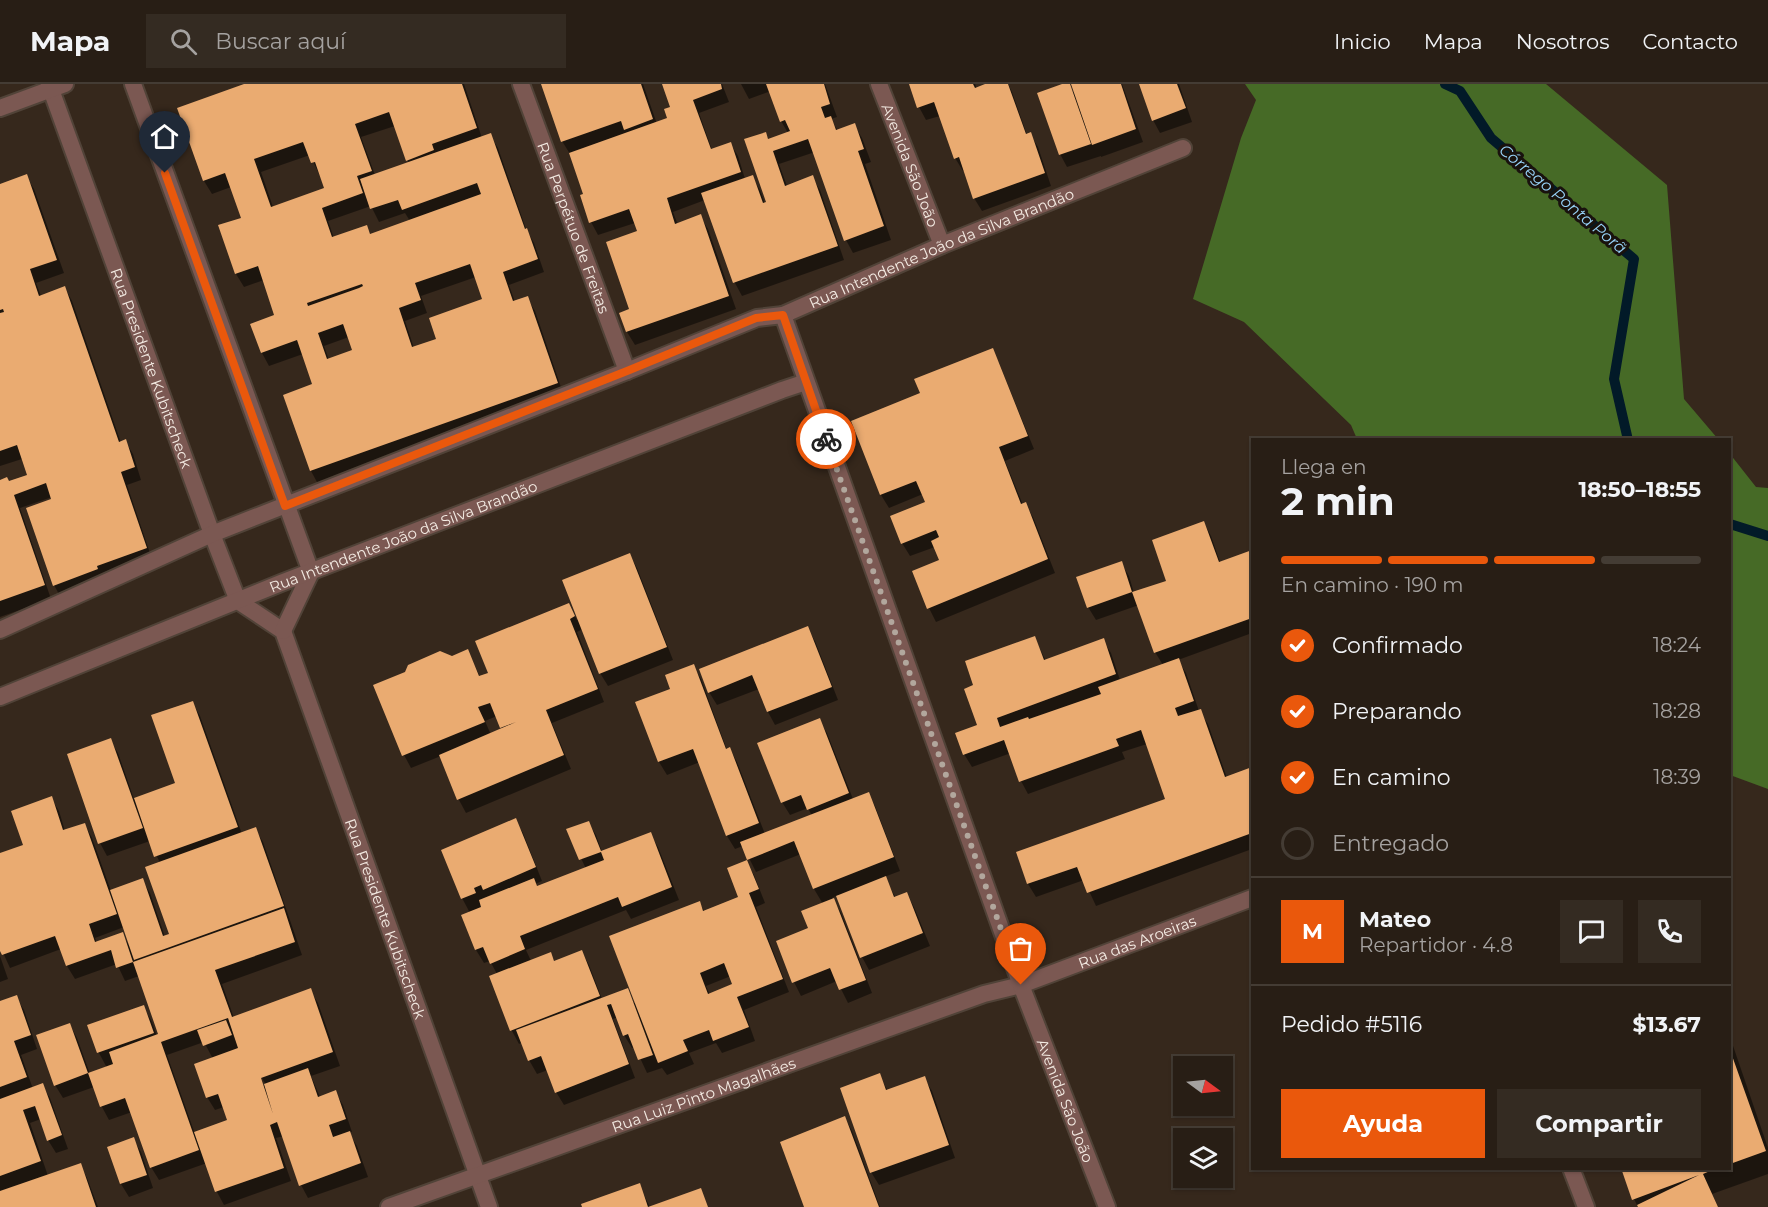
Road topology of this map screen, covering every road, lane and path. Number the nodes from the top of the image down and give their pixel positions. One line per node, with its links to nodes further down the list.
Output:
1 (133, 84): 11 (street)
2 (521, 84): 9 (street, Rua Perpétuo de Freitas)
3 (879, 84): 7 (street, Avenida São João)
4 (55, 86): 5 (street); 12 (street, Rua Presidente Kubitscheck)
5 (0, 108)
6 (1183, 148): 7 (street, Rua Intendente João da Silva Brandão)
7 (942, 245): 8 (street, Rua Intendente João da Silva Brandão)
8 (783, 315): 9 (street, Rua Intendente João da Silva Brandão); 10 (street, Avenida São João)
9 (627, 371): 11 (street, Rua Intendente João da Silva Brandão)
10 (806, 382): 13 (street, Rua Intendente João da Silva Brandão); 19 (street, Avenida São João)
11 (285, 506): 12 (street, Rua Intendente João da Silva Brandão); 13 (street)
12 (212, 534): 14 (street, Rua Presidente Kubitscheck); 15 (street, Rua Intendente João da Silva Brandão)
13 (311, 572): 14 (street, Rua Intendente João da Silva Brandão); 16 (street)
14 (238, 601): 16 (street); 17 (street, Rua Intendente João da Silva Brandão)
15 (0, 630)
16 (283, 631): 21 (street, Rua Presidente Kubitscheck)
17 (0, 697)
18 (1251, 898): 19 (street, Rua das Aroeiras)
19 (1021, 985): 21 (street, Rua Luiz Pinto Magalhães); 24 (street, Avenida São João)
20 (1572, 1170): 25 (street)
21 (477, 1175): 22 (street, Rua Luiz Pinto Magalhães); 23 (street, Rua Presidente Kubitscheck)
22 (389, 1207)
23 (489, 1207)
24 (1107, 1207)
25 (1586, 1207)

